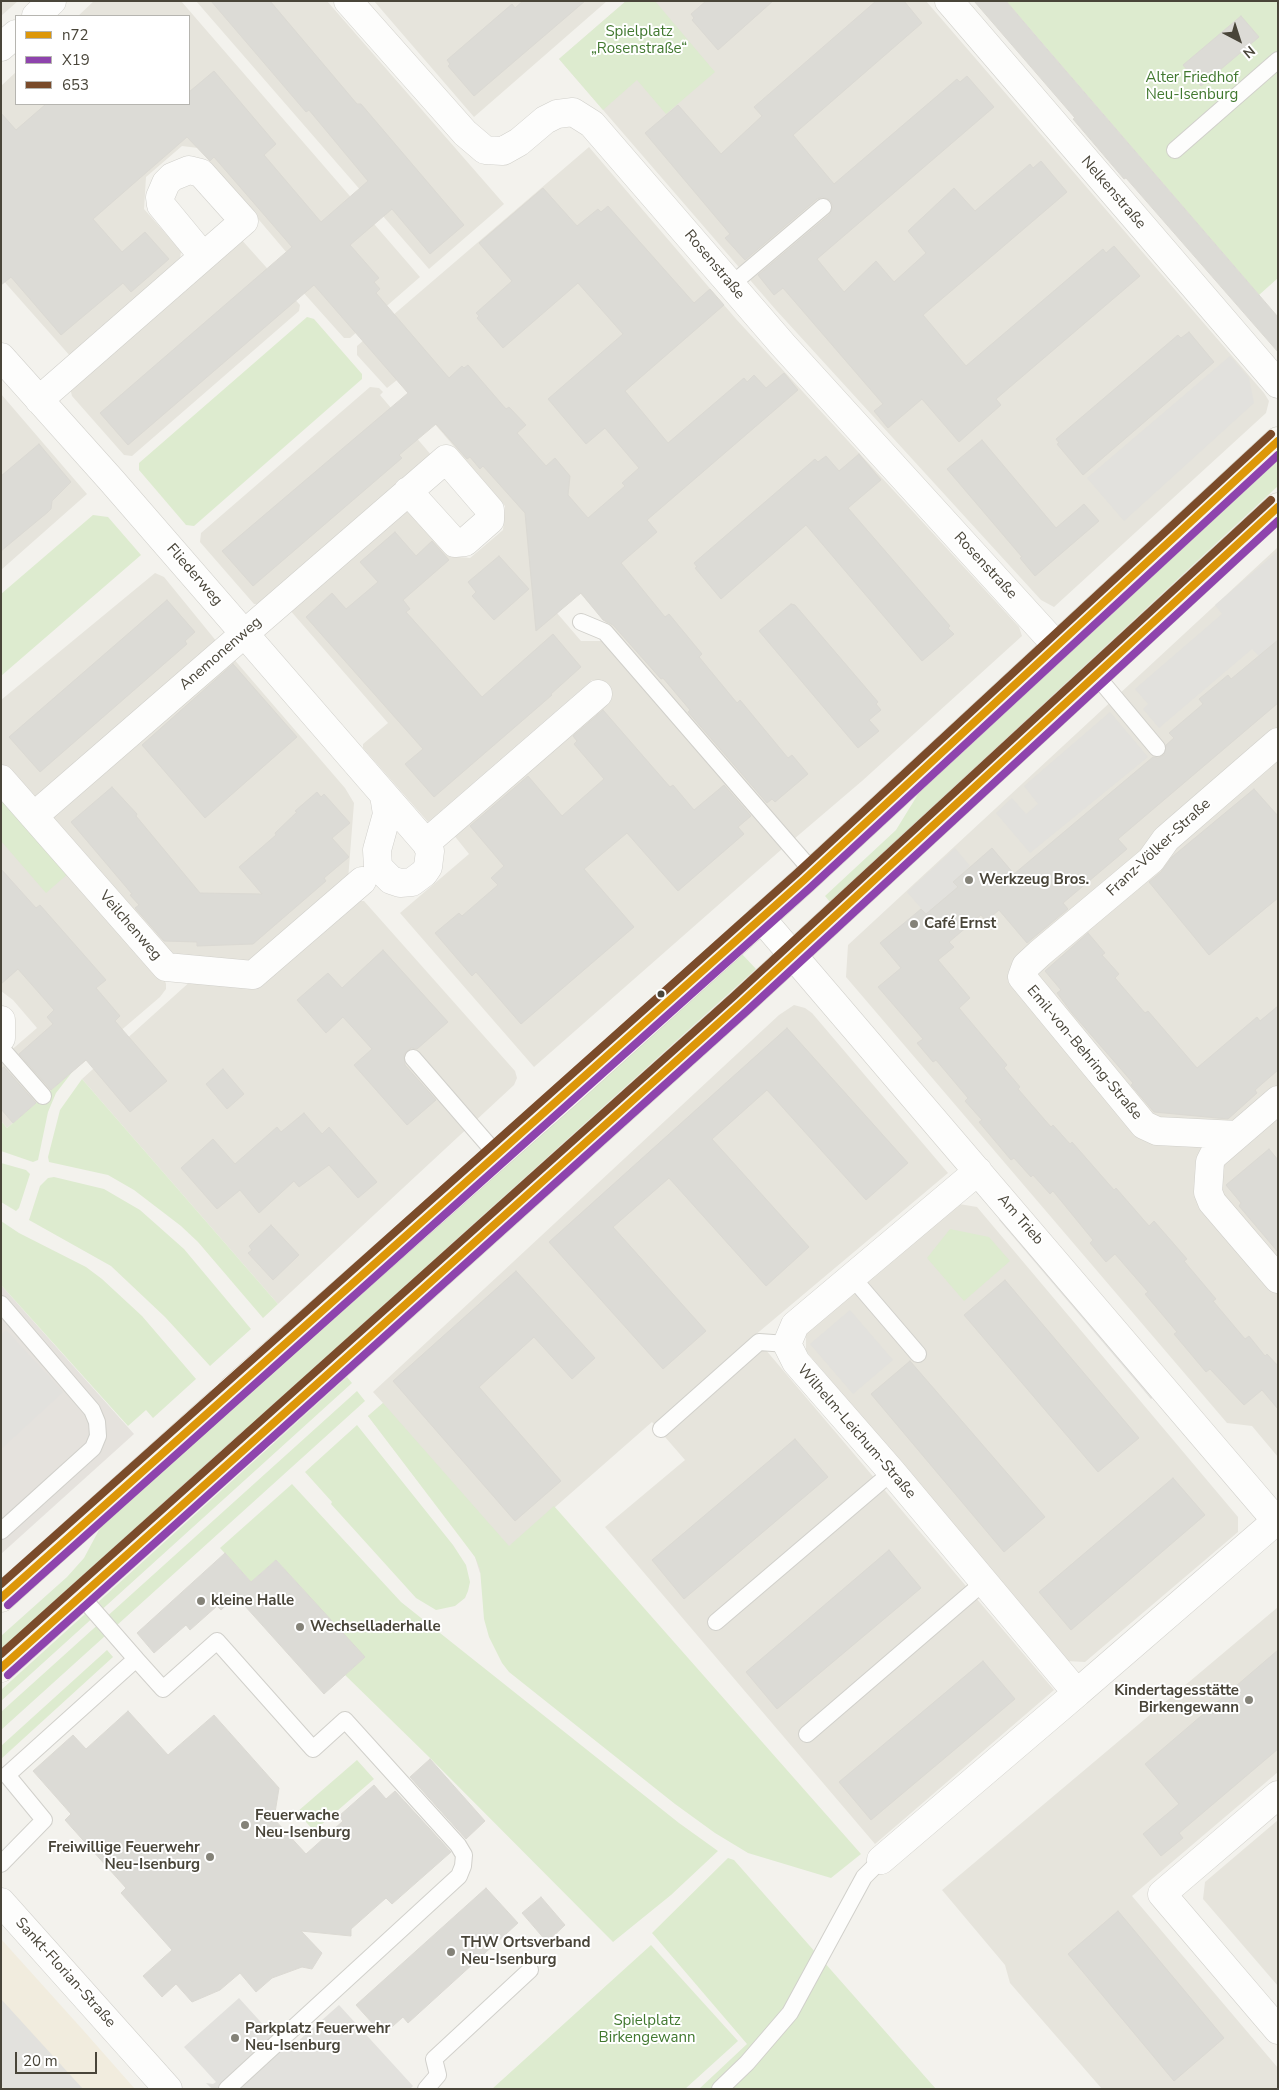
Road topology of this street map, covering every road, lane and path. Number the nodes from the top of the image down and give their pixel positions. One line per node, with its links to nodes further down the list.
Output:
1 (52, 1): 4 (street)
2 (348, 1): 11 (street, Rosenstraße)
3 (949, 1): 13 (street, Nelkenstraße)
4 (37, 15)
5 (15, 35): 6 (street)
6 (1, 48)
7 (1278, 60): 8 (lane)
8 (1175, 150)
9 (823, 207): 11 (lane)
10 (203, 256): 14 (street)
11 (731, 285): 20 (street, Rosenstraße)
12 (1, 357): 14 (street, Fliederweg)
13 (1278, 384)
14 (39, 400): 19 (street, Fliederweg)
15 (1278, 441): 20 (main road)
16 (408, 491): 19 (street, Anemonenweg)
17 (1278, 507): 21 (main road)
18 (581, 622): 29 (lane)
19 (245, 634): 26 (street, Fliederweg); 27 (street, Anemonenweg)
20 (1056, 645): 29 (main road)
21 (1095, 674): 24 (lane); 32 (main road)
22 (598, 694): 28 (street)
23 (1278, 742): 33 (street, Franz-Völker-Straße)
24 (1157, 748)
25 (1, 779): 27 (street, Veilchenweg)
26 (384, 795): 28 (street, Fliederweg); 28 (street)
27 (34, 816): 30 (street, Veilchenweg)
28 (426, 843)
29 (813, 872): 31 (main road)
30 (362, 881)
31 (761, 918): 32 (street, Am Trieb); 41 (main road)
32 (793, 955): 42 (street, Am Trieb); 53 (main road)
33 (1022, 978): 40 (street, Emil-von-Behring-Straße)
34 (1, 1020): 35 (street)
35 (1, 1038)
36 (1, 1048): 38 (lane)
37 (413, 1058): 41 (lane)
38 (43, 1096)
39 (1278, 1100): 40 (street)
40 (1237, 1135): 44 (street)
41 (497, 1154): 54 (main road)
42 (978, 1171): 43 (street); 50 (street, Am Trieb)
43 (852, 1277): 46 (street); 47 (lane)
44 (1278, 1279)
45 (1, 1304): 51 (lane)
46 (787, 1344): 48 (lane); 49 (street, Wilhelm-Leichum-Straße)
47 (918, 1354)
48 (662, 1429)
49 (892, 1472): 52 (street, Wilhelm-Leichum-Straße); 55 (lane)
50 (1277, 1522): 58 (street)
51 (1, 1531)
52 (984, 1582): 58 (street, Wilhelm-Leichum-Straße); 59 (lane)
53 (81, 1596): 56 (lane); 57 (main road)
54 (1, 1598)
55 (716, 1622)
56 (136, 1659): 62 (lane); 67 (lane)
57 (1, 1668)
58 (1077, 1693): 61 (street)
59 (807, 1734)
60 (1278, 1795): 65 (street)
61 (881, 1860): 69 (lane)
62 (1, 1864)
63 (1, 1902): 66 (street, Sankt-Florian-Straße)
64 (530, 1970): 68 (lane)
65 (1273, 2016)
66 (168, 2089)
67 (227, 2089)
68 (426, 2089)
69 (720, 2089)

